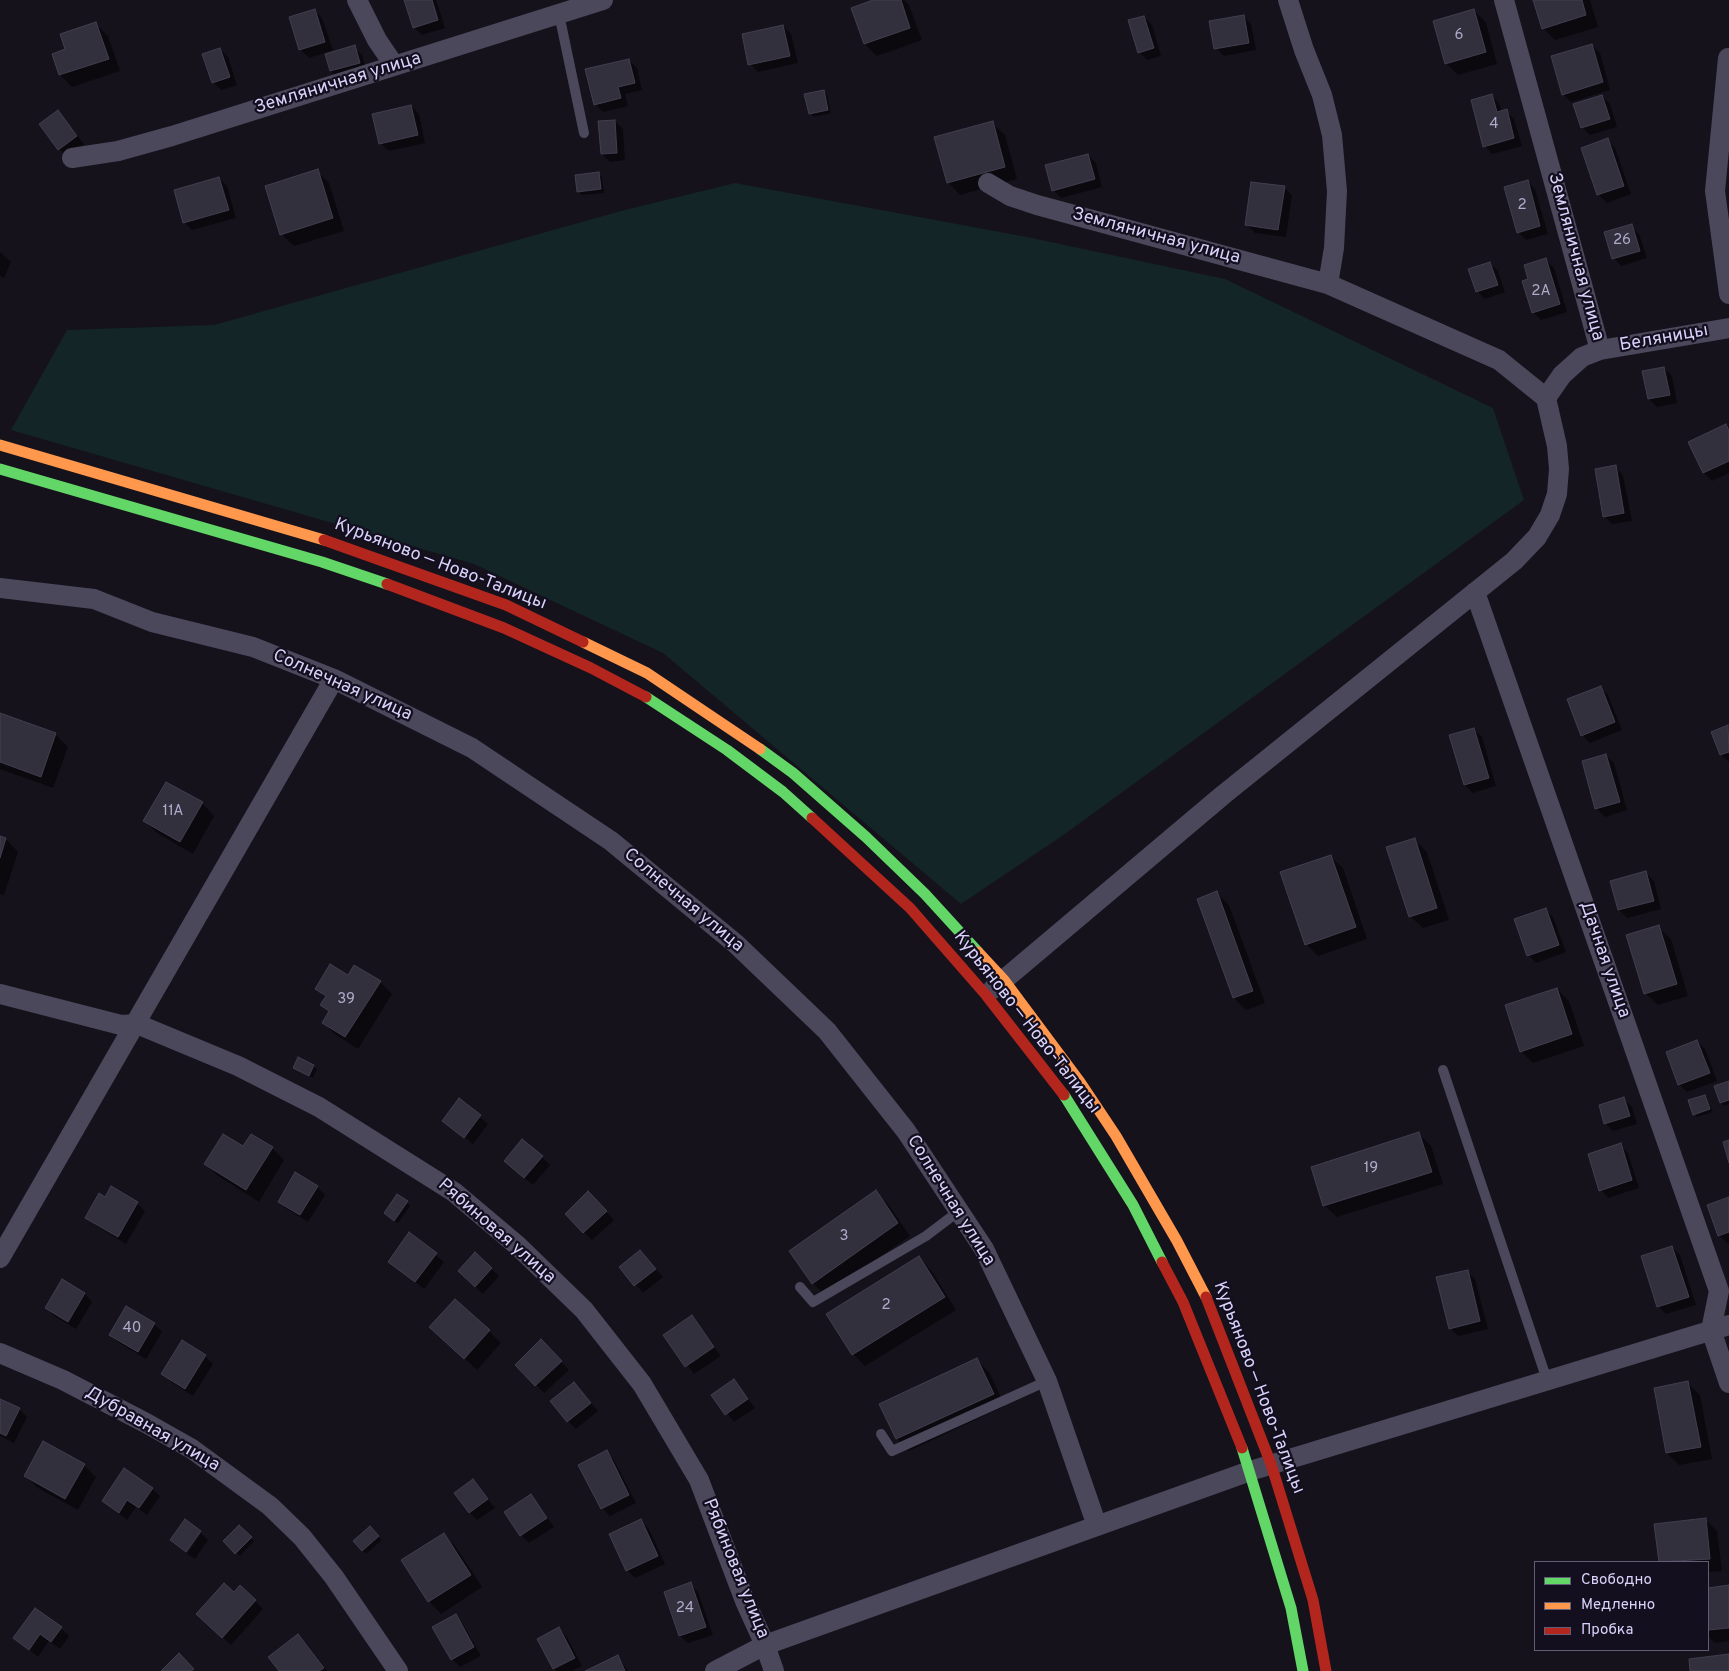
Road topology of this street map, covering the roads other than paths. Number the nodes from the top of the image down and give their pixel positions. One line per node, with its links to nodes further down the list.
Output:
1 (357, 0): 7 (street)
2 (602, 0): 5 (street, Земляничная улица)
3 (1288, 0): 11 (street)
4 (1504, 0): 14 (street, Земляничная улица)
5 (559, 14): 7 (street, Земляничная улица); 8 (lane)
6 (1728, 58): 12 (street)
7 (394, 65): 9 (street, Земляничная улица)
8 (584, 133)
9 (72, 158)
10 (988, 183): 11 (street, Земляничная улица)
11 (1328, 284): 15 (street, Земляничная улица)
12 (1729, 294)
13 (1729, 328): 14 (street, Беляницы)
14 (1600, 350): 15 (street, Земляничная улица)
15 (1546, 398): 19 (street)
16 (0, 445): 21 (main road, Курьяново — Ново-Талицы)
17 (0, 469): 23 (main road, Курьяново — Ново-Талицы)
18 (0, 588): 20 (street, Солнечная улица)
19 (1475, 592): 21 (street); 29 (street, Дачная улица)
20 (334, 679): 24 (street); 26 (street, Солнечная улица)
21 (1004, 980): 23 (street); 35 (main road, Курьяново — Ново-Талицы)
22 (0, 994): 24 (street, Рябиновая улица)
23 (986, 995): 36 (main road, Курьяново — Ново-Талицы)
24 (137, 1024): 27 (street); 38 (street, Рябиновая улица)
25 (1443, 1070): 31 (lane)
26 (959, 1212): 28 (lane); 32 (street, Солнечная улица)
27 (0, 1258)
28 (800, 1287)
29 (1720, 1327): 31 (street); 33 (street)
30 (0, 1353): 39 (street, Дубравная улица)
31 (1547, 1380): 35 (street)
32 (1047, 1381): 34 (lane); 37 (street, Солнечная улица)
33 (1729, 1384)
34 (881, 1434)
35 (1272, 1464): 36 (street); 43 (main road, Курьяново — Ново-Талицы)
36 (1250, 1471): 37 (street); 42 (main road, Курьяново — Ново-Талицы)
37 (1097, 1526): 38 (street)
38 (766, 1645): 40 (street); 41 (street, Рябиновая улица)
39 (398, 1671)
40 (715, 1671)
41 (774, 1671)
42 (1303, 1671)
43 (1326, 1671)

